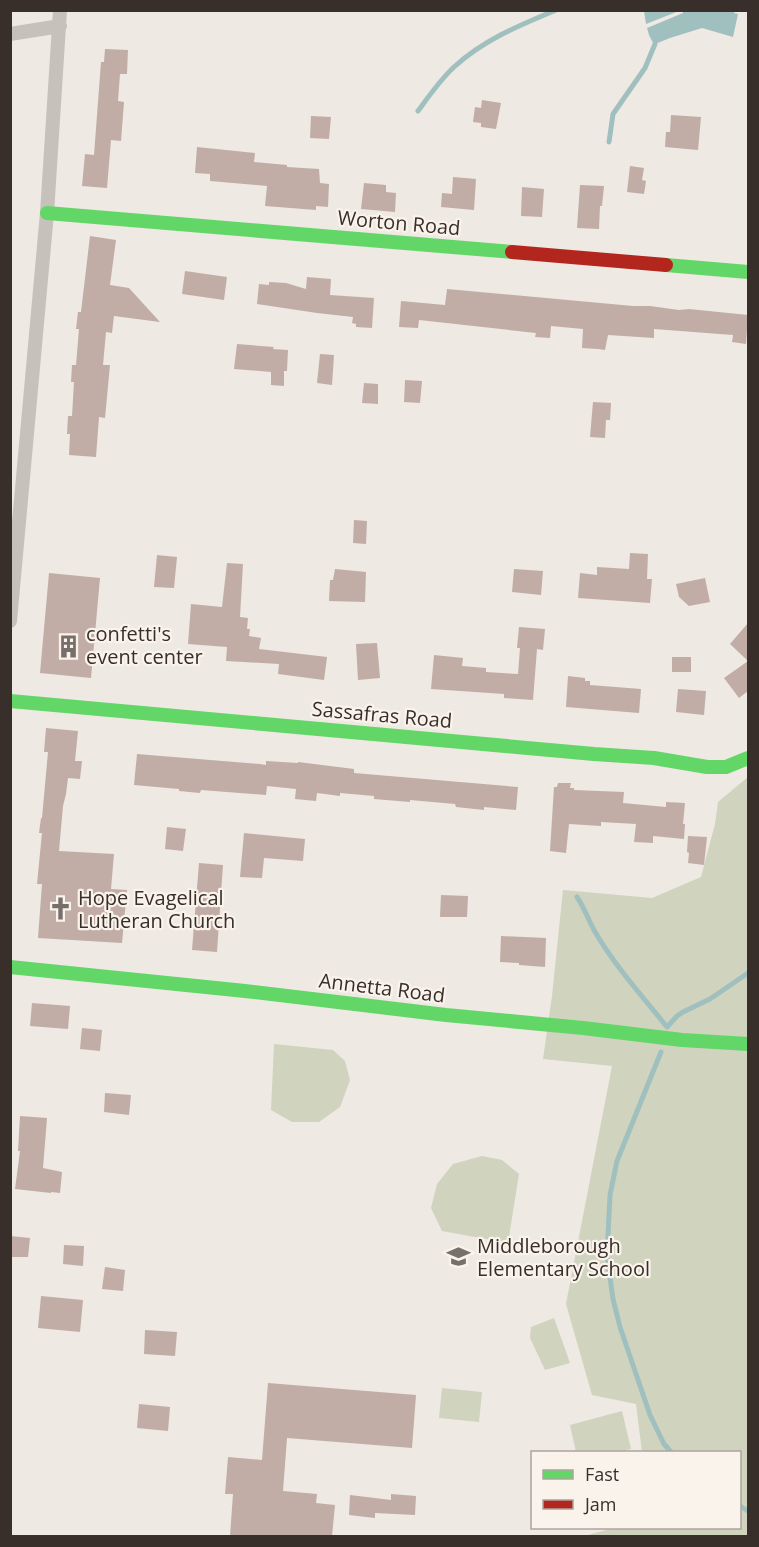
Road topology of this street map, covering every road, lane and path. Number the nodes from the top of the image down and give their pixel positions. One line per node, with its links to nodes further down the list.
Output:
1 (60, 10): 2 (street)
2 (60, 26): 3 (street); 4 (street)
3 (10, 34)
4 (47, 213): 5 (street, Worton Road); 6 (street)
5 (748, 272)
6 (13, 558): 7 (street)
7 (10, 621)
8 (10, 701): 9 (street, Sassafras Road)
9 (748, 758)
10 (10, 967): 11 (street, Annetta Road)
11 (748, 1044)

